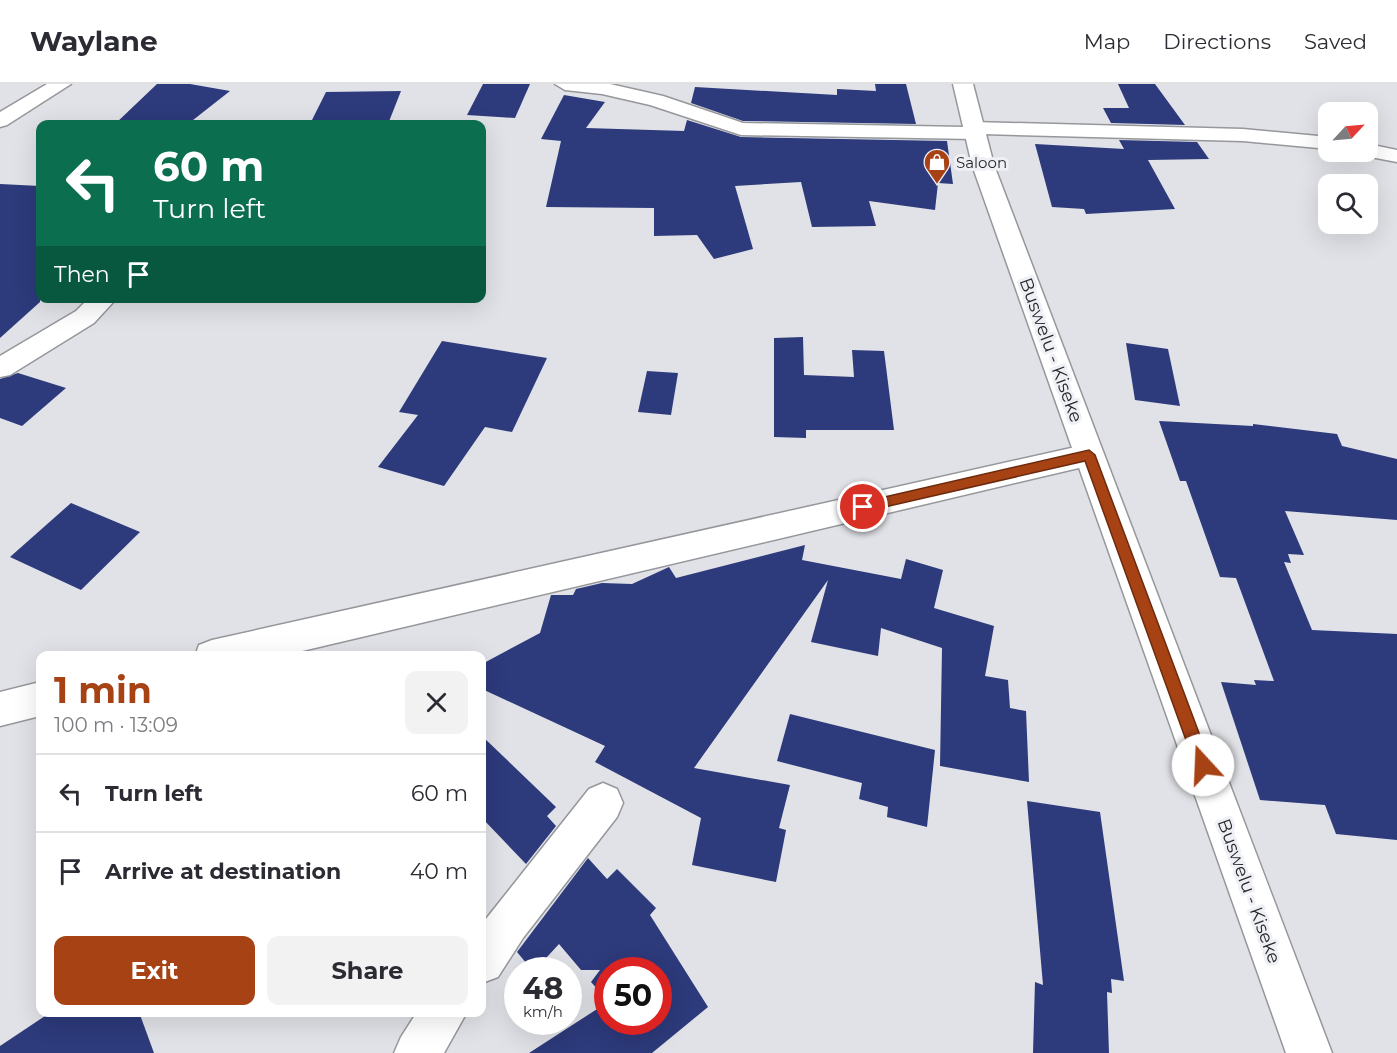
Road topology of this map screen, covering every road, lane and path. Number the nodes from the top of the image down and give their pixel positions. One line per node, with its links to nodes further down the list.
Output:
1 (61, 84): 4 (street)
2 (565, 84): 5 (street)
3 (963, 84): 5 (street, Buswelu - Kiseke)
4 (5, 113)
5 (973, 130): 6 (street); 11 (street, Buswelu - Kiseke)
6 (1318, 142)
7 (1378, 152): 8 (street)
8 (1397, 156)
9 (99, 303): 10 (street)
10 (0, 368)
11 (1089, 455): 12 (street); 19 (street, Buswelu - Kiseke)
12 (234, 651)
13 (36, 700): 14 (street)
14 (0, 709)
15 (603, 803): 16 (street)
16 (486, 955)
17 (442, 1017): 18 (street)
18 (417, 1053)
19 (1309, 1053)

